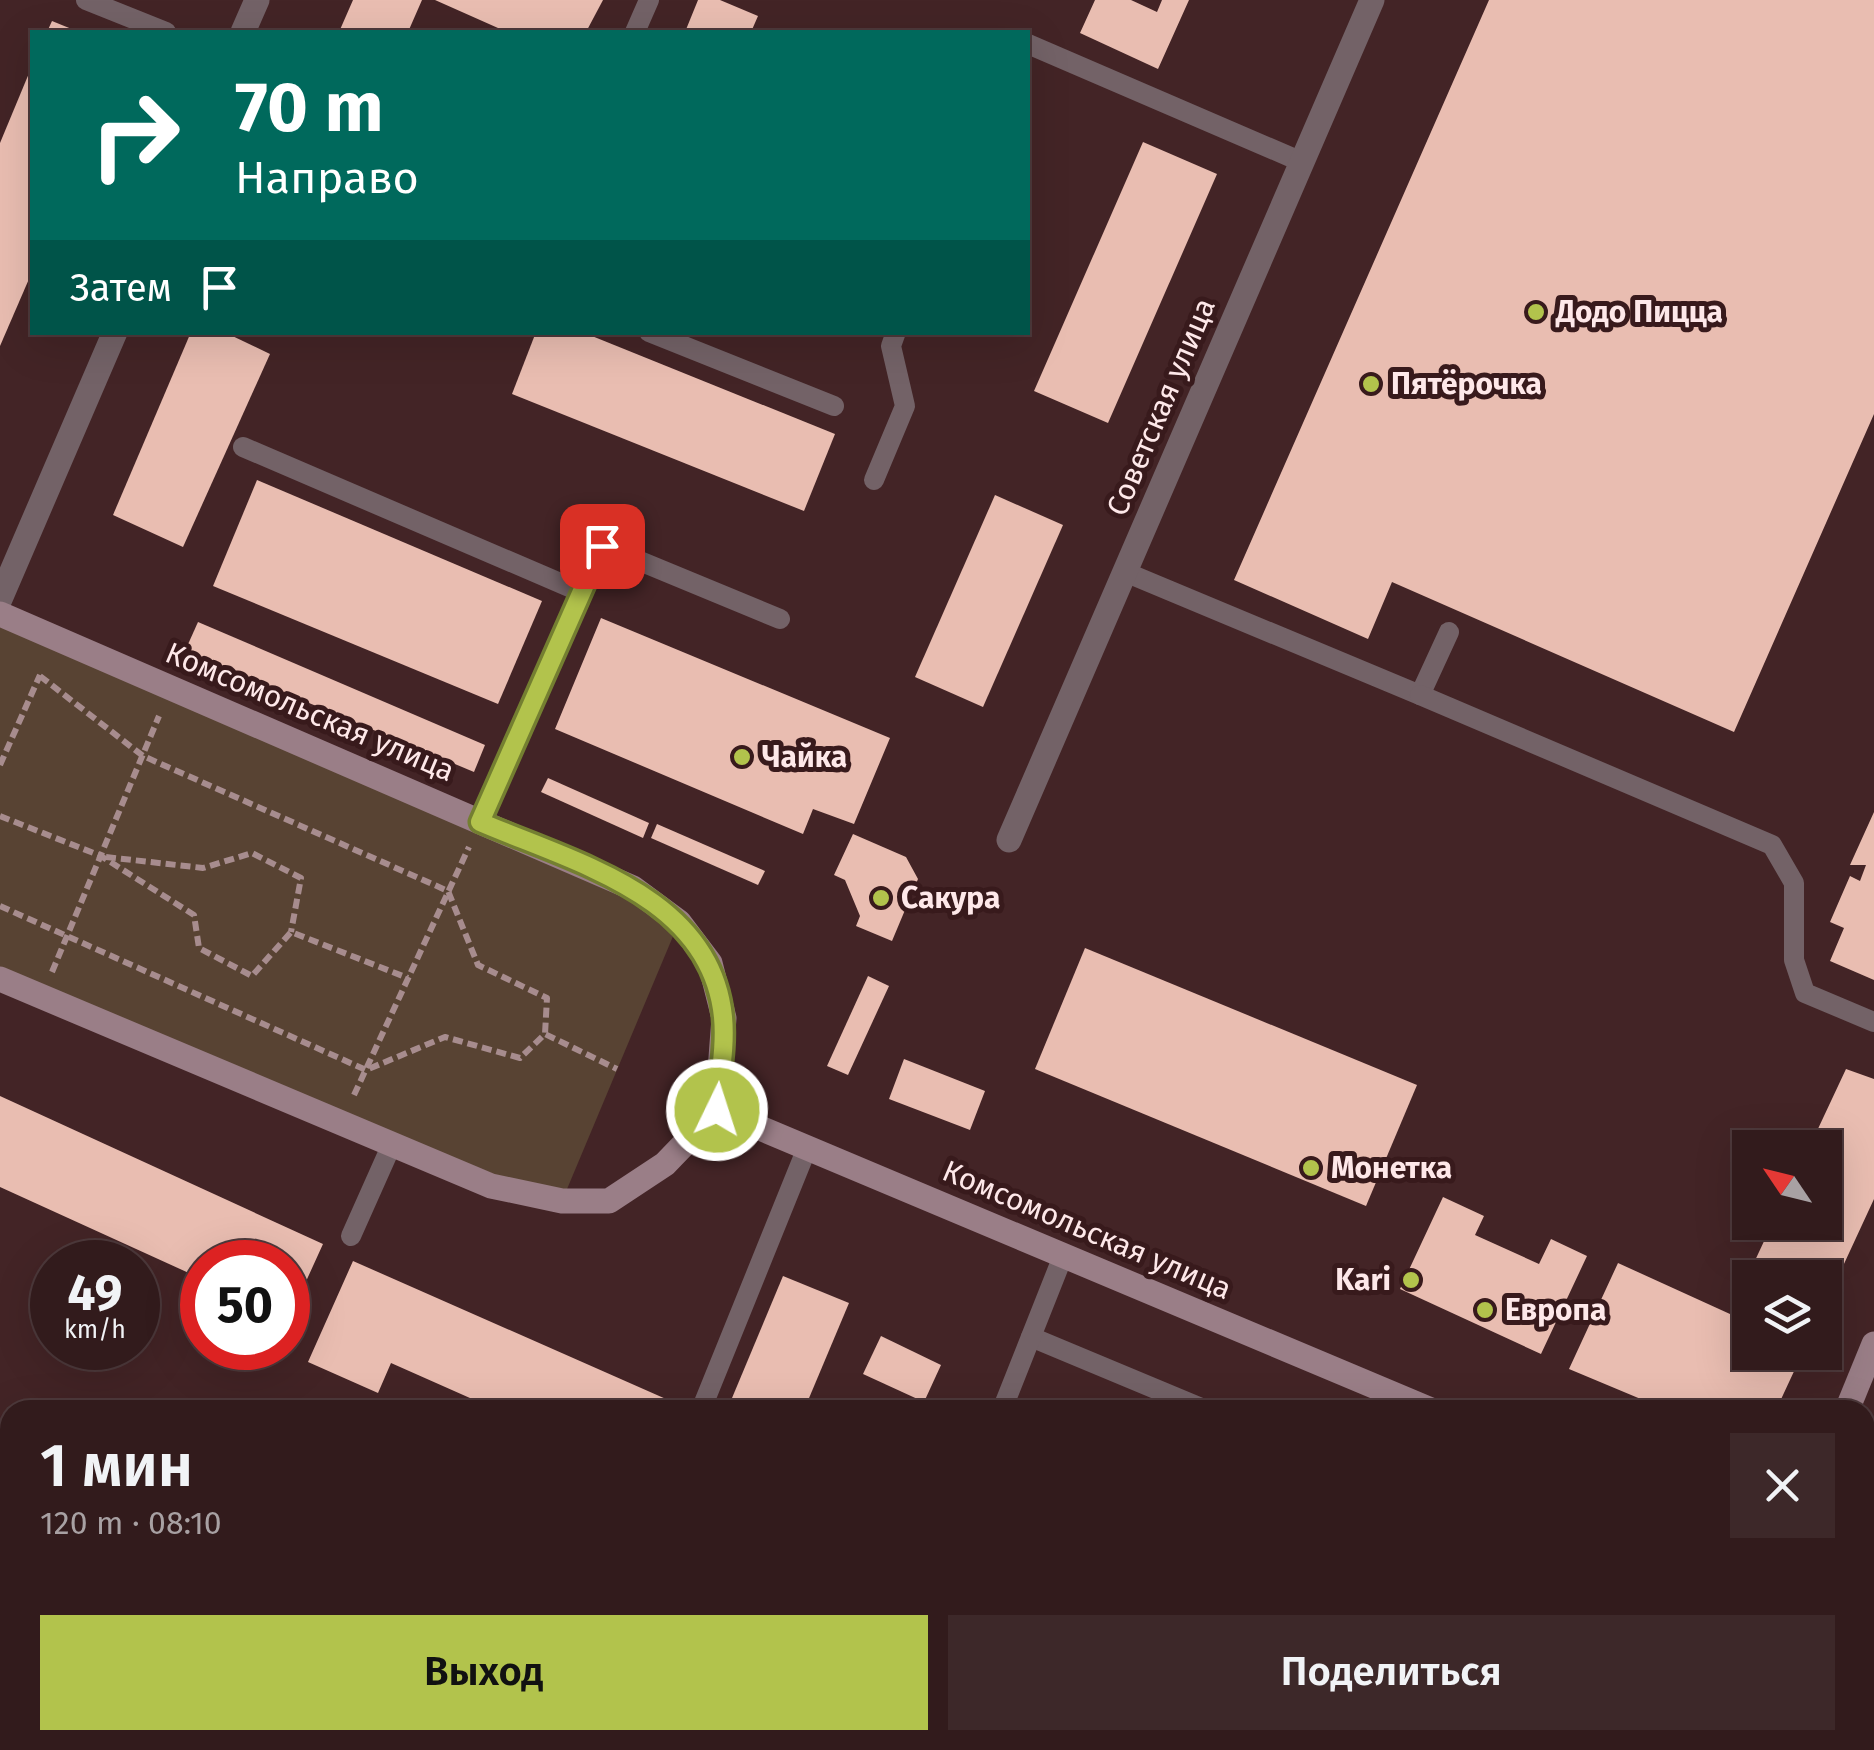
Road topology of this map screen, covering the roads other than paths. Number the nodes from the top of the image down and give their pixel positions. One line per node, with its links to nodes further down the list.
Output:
1 (86, 0): 5 (lane)
2 (257, 0): 6 (street)
3 (648, 0): 7 (lane)
4 (1372, 0): 9 (street, Советская улица)
5 (161, 30)
6 (244, 30)
7 (636, 30)
8 (1030, 45): 9 (lane)
9 (1302, 162): 16 (street, Советская улица)
10 (113, 335): 18 (street)
11 (657, 335): 13 (lane)
12 (895, 335): 15 (lane)
13 (834, 406)
14 (243, 447): 17 (lane)
15 (874, 480)
16 (1125, 572): 22 (lane); 24 (street, Советская улица)
17 (581, 592): 20 (lane); 23 (lane)
18 (0, 600)
19 (0, 614): 23 (main road, Комсомольская улица)
20 (780, 619)
21 (1449, 632): 22 (lane)
22 (1420, 695): 26 (lane)
23 (480, 822): 27 (main road, Комсомольская улица)
24 (1009, 840)
25 (0, 979): 28 (main road)
26 (1874, 1022)
27 (717, 1110): 28 (main road); 29 (main road, Комсомольская улица)
28 (392, 1144): 30 (lane)
29 (807, 1148): 31 (main road, Комсомольская улица); 34 (lane)
30 (352, 1236)
31 (1062, 1256): 32 (lane); 37 (main road, Комсомольская улица)
32 (1031, 1337): 35 (lane); 36 (lane)
33 (1874, 1344): 38 (main road)
34 (705, 1400)
35 (1006, 1400)
36 (1182, 1400)
37 (1401, 1400)
38 (1851, 1400)

